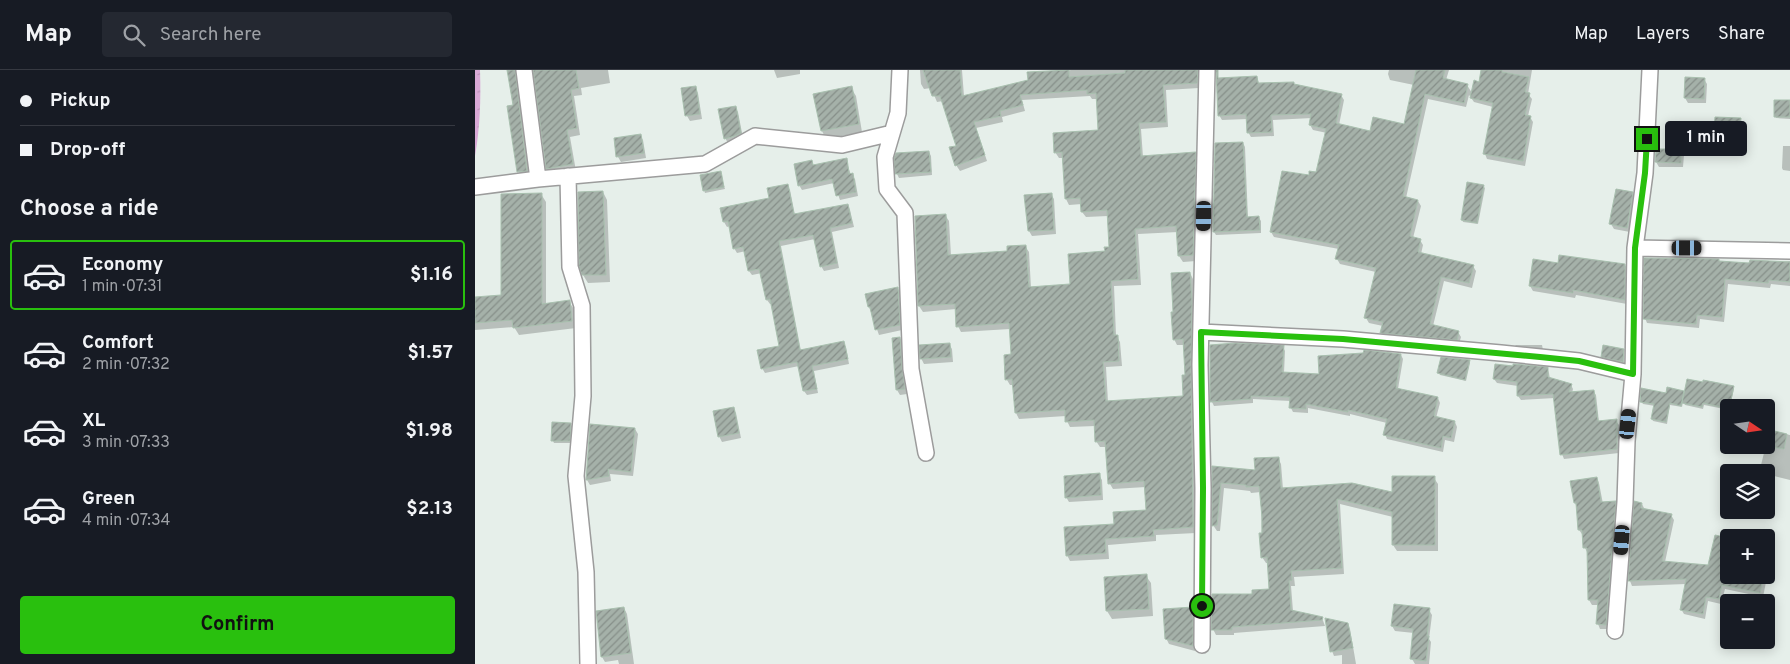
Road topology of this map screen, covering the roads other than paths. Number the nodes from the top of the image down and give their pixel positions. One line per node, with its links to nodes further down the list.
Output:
1 (524, 70): 7 (street)
2 (900, 70): 5 (street)
3 (1207, 70): 11 (street)
4 (1650, 70): 9 (street)
5 (892, 133): 6 (street); 13 (street)
6 (568, 176): 7 (street); 16 (street)
7 (538, 179): 8 (street)
8 (475, 187)
9 (1635, 248): 10 (street); 12 (street)
10 (1790, 251)
11 (1201, 332): 12 (street); 15 (street)
12 (1633, 374): 14 (street)
13 (926, 454)
14 (1615, 631)
15 (1202, 645)
16 (587, 664)

